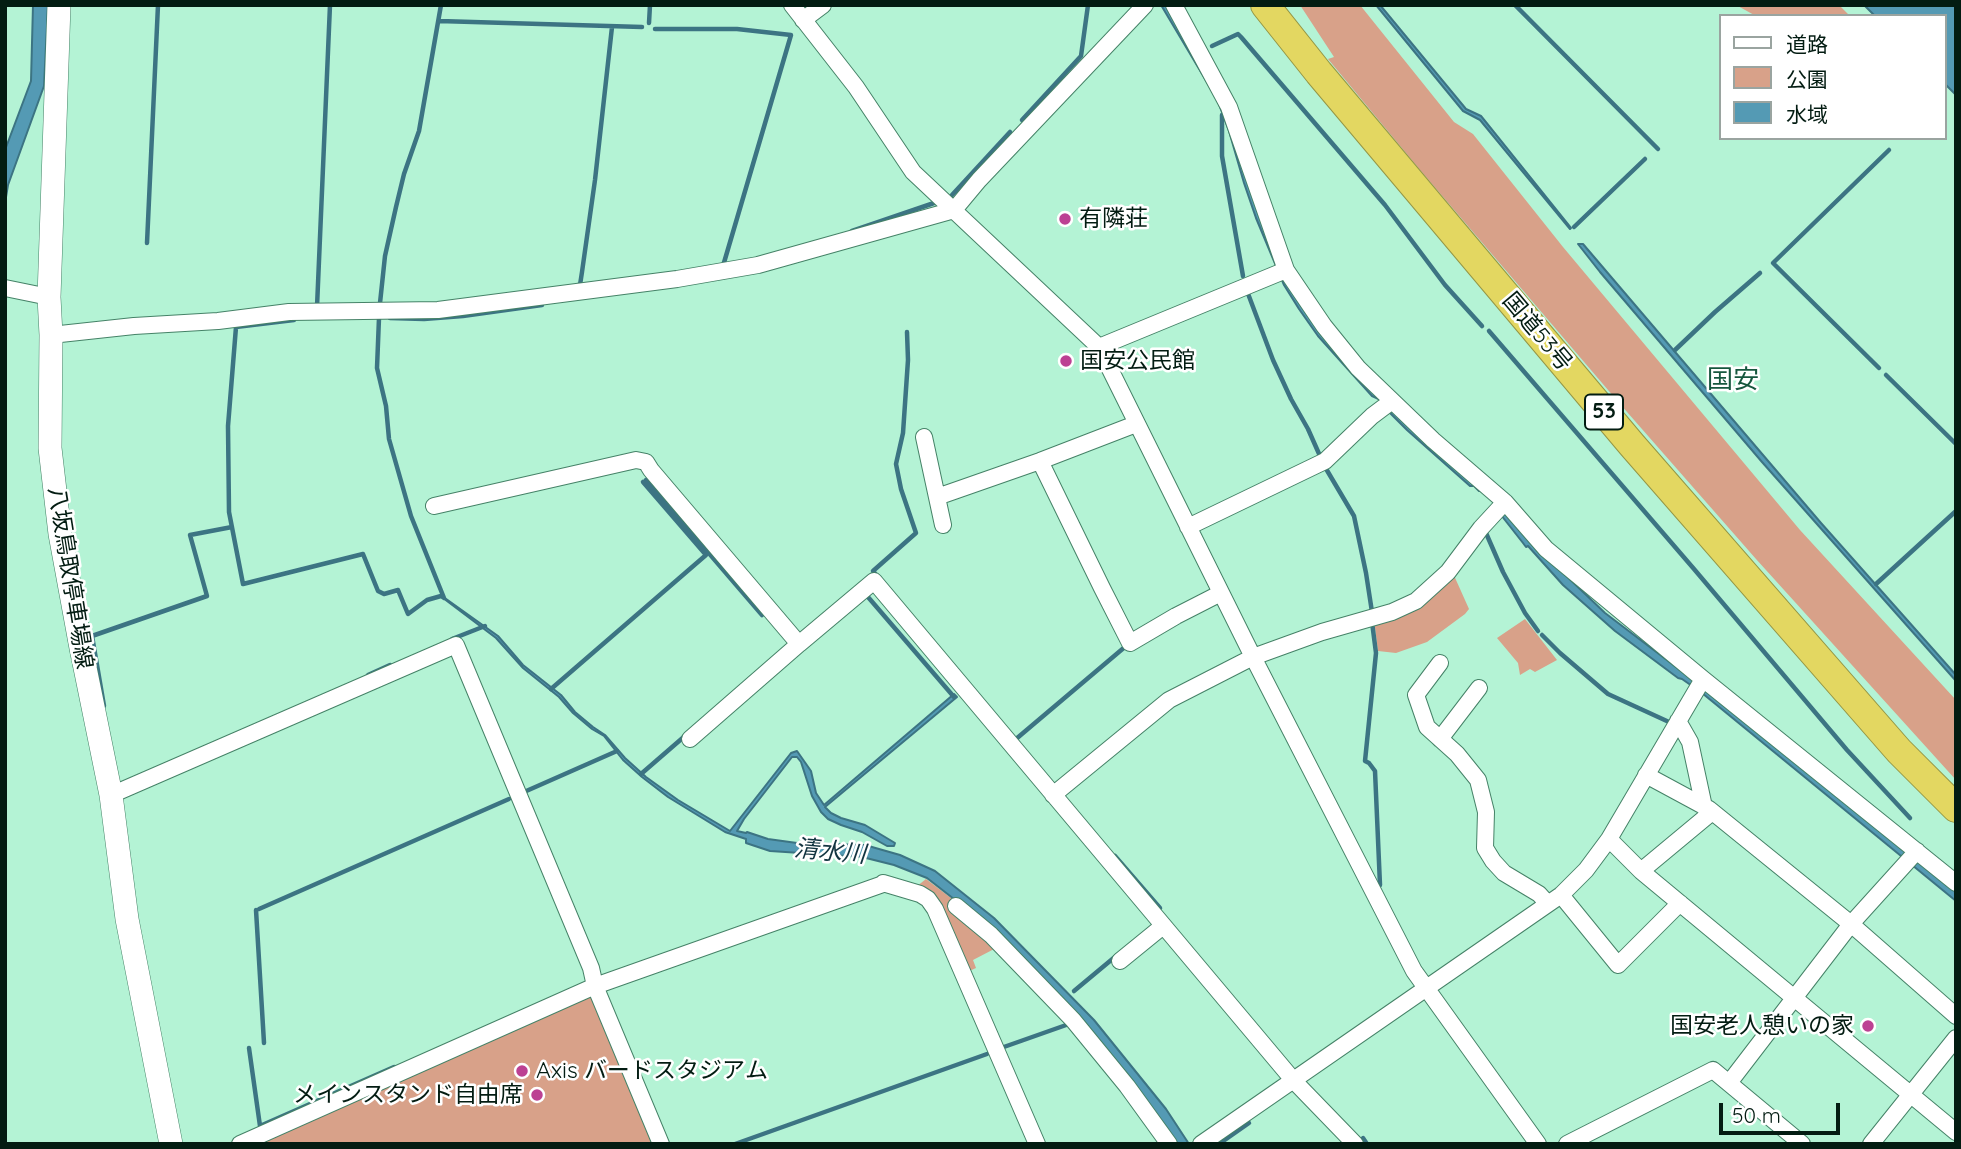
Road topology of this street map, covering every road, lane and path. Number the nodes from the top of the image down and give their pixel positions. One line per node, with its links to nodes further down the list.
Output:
1 (59, 5): 11 (main road, 八坂鳥取停車場線)
2 (792, 5): 7 (street)
3 (823, 5): 7 (street)
4 (1145, 5): 8 (street)
5 (1174, 5): 9 (street)
6 (1265, 5): 35 (highway, 国道53号 / 53)
7 (803, 20): 8 (street)
8 (954, 209): 12 (street); 13 (street)
9 (1286, 270): 13 (street); 14 (street)
10 (5, 288): 11 (street)
11 (49, 297): 12 (main road, 八坂鳥取停車場線)
12 (51, 335): 33 (main road, 八坂鳥取停車場線)
13 (1098, 347): 15 (street)
14 (1392, 401): 19 (street); 22 (street)
15 (1136, 424): 17 (street); 22 (street)
16 (925, 437): 18 (street)
17 (1040, 461): 18 (street); 23 (street)
18 (937, 497): 21 (street)
19 (1505, 502): 25 (street); 27 (street)
20 (434, 506): 24 (street)
21 (943, 524)
22 (1188, 527): 23 (street)
23 (1221, 593): 25 (street)
24 (799, 644): 30 (street); 34 (street)
25 (1253, 657): 34 (street); 48 (street)
26 (1440, 663): 31 (street)
27 (1703, 679): 29 (street); 38 (street)
28 (1479, 688): 31 (street)
29 (1678, 721): 32 (street); 36 (street)
30 (690, 739)
31 (1440, 739): 41 (street)
32 (1646, 775): 36 (street); 37 (street)
33 (111, 795): 47 (street); 56 (main road, 八坂鳥取停車場線)
34 (1053, 795): 45 (street)
35 (1956, 808)
36 (1708, 809): 39 (street); 44 (street)
37 (1609, 839): 39 (street); 41 (street)
38 (1917, 851): 40 (street); 44 (street)
39 (1641, 871): 42 (street)
40 (1956, 883)
41 (1555, 900): 42 (street); 48 (street)
42 (1680, 903): 49 (street)
43 (957, 906): 60 (street)
44 (1851, 924): 49 (street); 50 (street)
45 (1163, 926): 46 (street); 52 (street)
46 (1120, 961)
47 (595, 986): 57 (street); 58 (street); 59 (street)
48 (1427, 988): 52 (street); 63 (street)
49 (1795, 997): 53 (street); 54 (street)
50 (1956, 1016)
51 (1956, 1038): 54 (street)
52 (1294, 1081): 61 (street); 62 (street)
53 (1729, 1083): 64 (street); 65 (street)
54 (1912, 1094): 55 (street); 66 (street)
55 (1956, 1132)
56 (171, 1144)
57 (240, 1144)
58 (661, 1144)
59 (1037, 1144)
60 (1169, 1144)
61 (1201, 1144)
62 (1355, 1144)
63 (1538, 1144)
64 (1567, 1144)
65 (1802, 1144)
66 (1871, 1144)

